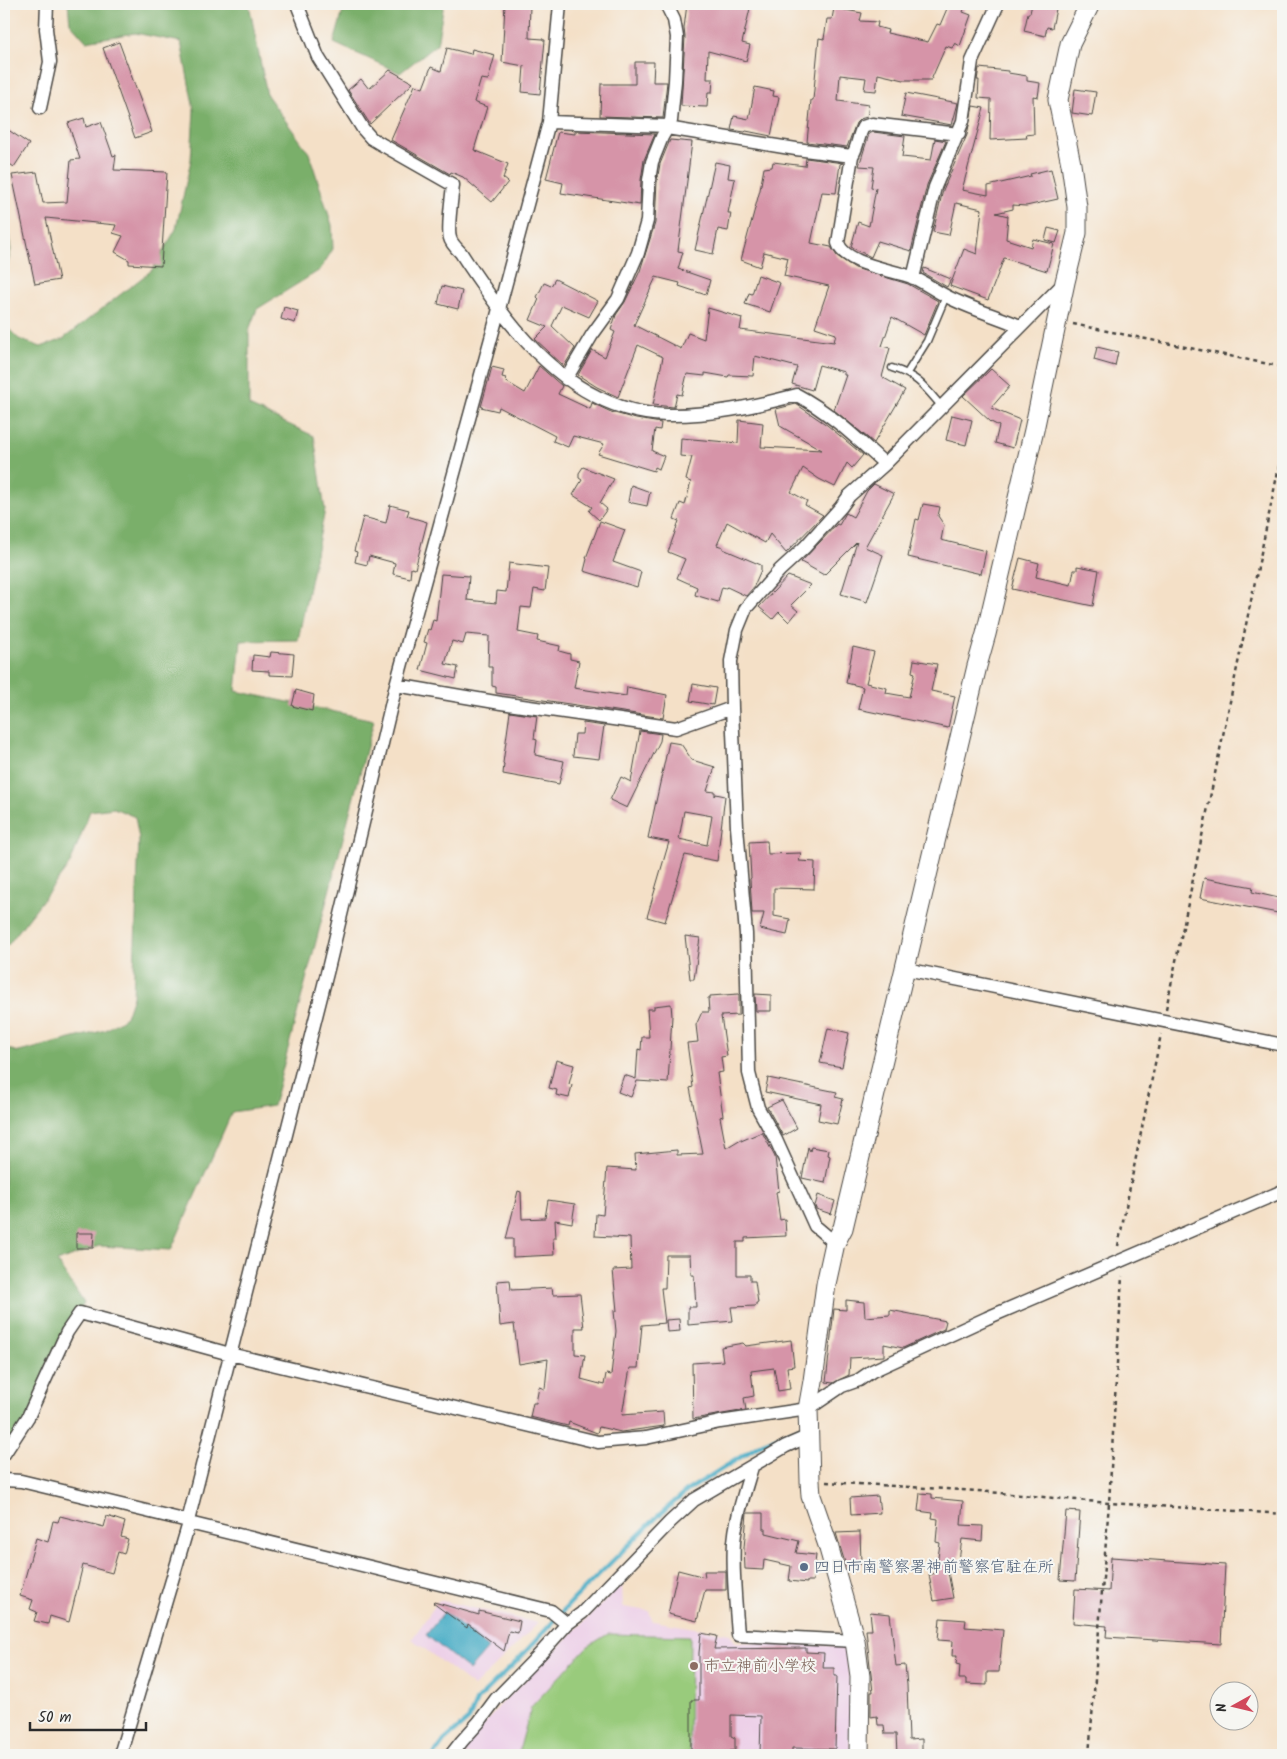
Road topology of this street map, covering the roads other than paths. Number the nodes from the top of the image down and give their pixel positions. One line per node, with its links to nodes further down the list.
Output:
1 (47, 4): 7 (street)
2 (297, 4): 15 (street)
3 (560, 4): 8 (street)
4 (666, 4): 9 (street)
5 (998, 4): 10 (street)
6 (1090, 4): 13 (street)
7 (40, 108)
8 (549, 122): 9 (street); 15 (street)
9 (667, 127): 11 (street); 19 (street)
10 (958, 134): 11 (street); 12 (street)
11 (852, 156): 12 (street)
12 (913, 278): 14 (street)
13 (1065, 282): 16 (street); 24 (street)
14 (946, 296): 16 (street); 18 (lane)
15 (499, 309): 19 (street); 22 (street)
16 (1020, 326): 20 (street)
17 (892, 368): 18 (lane)
18 (907, 373): 20 (lane)
19 (566, 379): 21 (street)
20 (942, 407): 21 (street)
21 (885, 464): 23 (street)
22 (396, 685): 23 (street); 28 (street)
23 (732, 708): 27 (street)
24 (906, 969): 25 (street); 27 (street)
25 (1283, 1045)
26 (1283, 1191): 29 (street)
27 (835, 1243): 29 (street)
28 (230, 1354): 29 (street); 30 (street); 33 (street)
29 (809, 1424): 31 (street); 35 (street)
30 (4, 1454)
31 (752, 1467): 34 (street); 35 (street)
32 (4, 1480): 33 (street)
33 (188, 1522): 34 (street); 36 (street)
34 (566, 1623): 37 (street)
35 (855, 1641): 38 (street)
36 (120, 1755)
37 (451, 1755)
38 (859, 1755)

